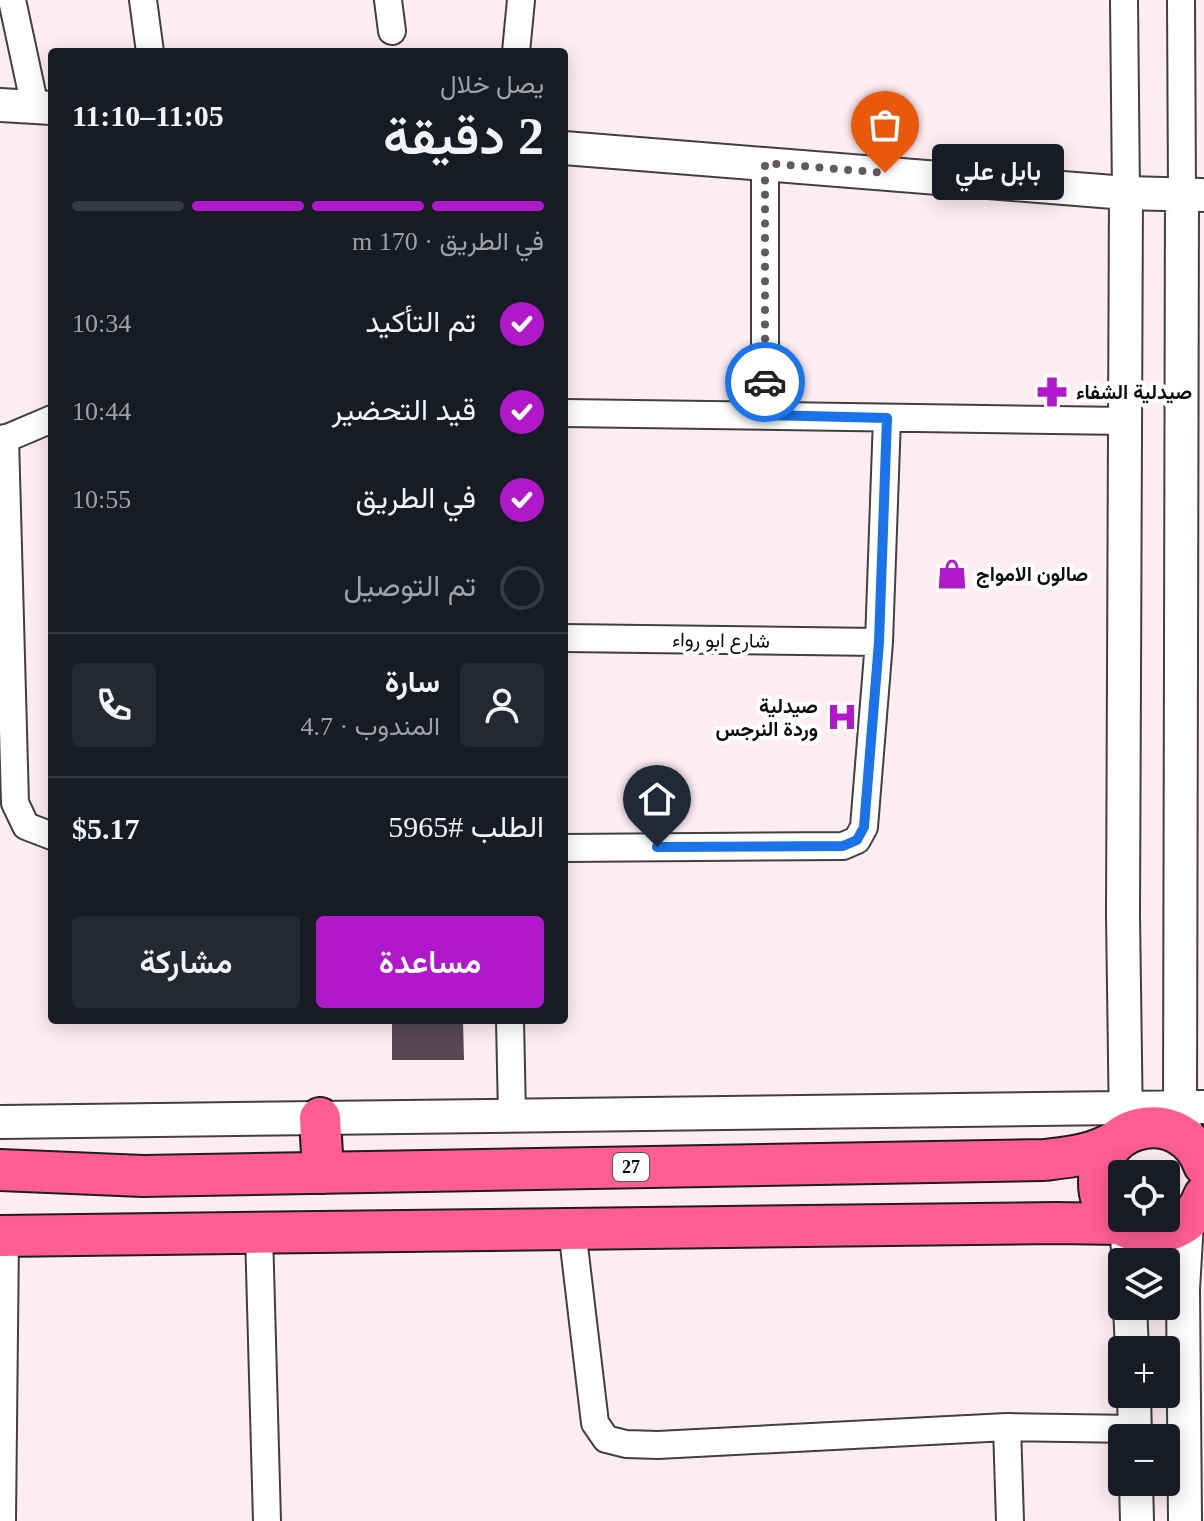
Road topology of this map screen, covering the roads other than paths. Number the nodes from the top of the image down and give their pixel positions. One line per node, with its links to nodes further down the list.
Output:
1 (12, 0): 11 (street)
2 (143, 0): 8 (street)
3 (388, 0): 7 (street)
4 (521, 0): 9 (street)
5 (1124, 0): 14 (street)
6 (1181, 0): 15 (street)
7 (392, 31)
8 (149, 48)
9 (516, 48)
10 (0, 105): 11 (street)
11 (43, 108)
12 (568, 148): 13 (street)
13 (765, 163): 14 (street); 17 (street)
14 (1126, 193): 15 (street); 20 (street)
15 (1193, 194): 31 (street)
16 (568, 413): 17 (street)
17 (765, 415): 18 (street)
18 (887, 418): 20 (street); 23 (street)
19 (48, 421): 21 (street)
20 (1127, 421): 30 (street)
21 (2, 439): 24 (street)
22 (568, 638): 23 (street, شارع ابو رواء)
23 (879, 642): 25 (street)
24 (48, 834)
25 (568, 848)
26 (510, 1024): 27 (street)
27 (512, 1115): 28 (street); 30 (street)
28 (320, 1118): 29 (street); 33 (main road)
29 (0, 1122)
30 (1123, 1127): 31 (main road, 27); 33 (main road, 27); 38 (main road)
31 (1196, 1136)
32 (0, 1170): 33 (main road, 27)
33 (323, 1173)
34 (1197, 1213): 38 (main road); 46 (street)
35 (572, 1229): 36 (main road); 38 (main road); 39 (street)
36 (259, 1233): 37 (main road); 43 (street)
37 (2, 1236): 42 (street)
38 (1126, 1238)
39 (1007, 1427): 40 (street); 44 (street)
40 (1108, 1433)
41 (1136, 1496): 45 (street)
42 (2, 1521)
43 (267, 1521)
44 (1010, 1521)
45 (1137, 1521)
46 (1185, 1521)

